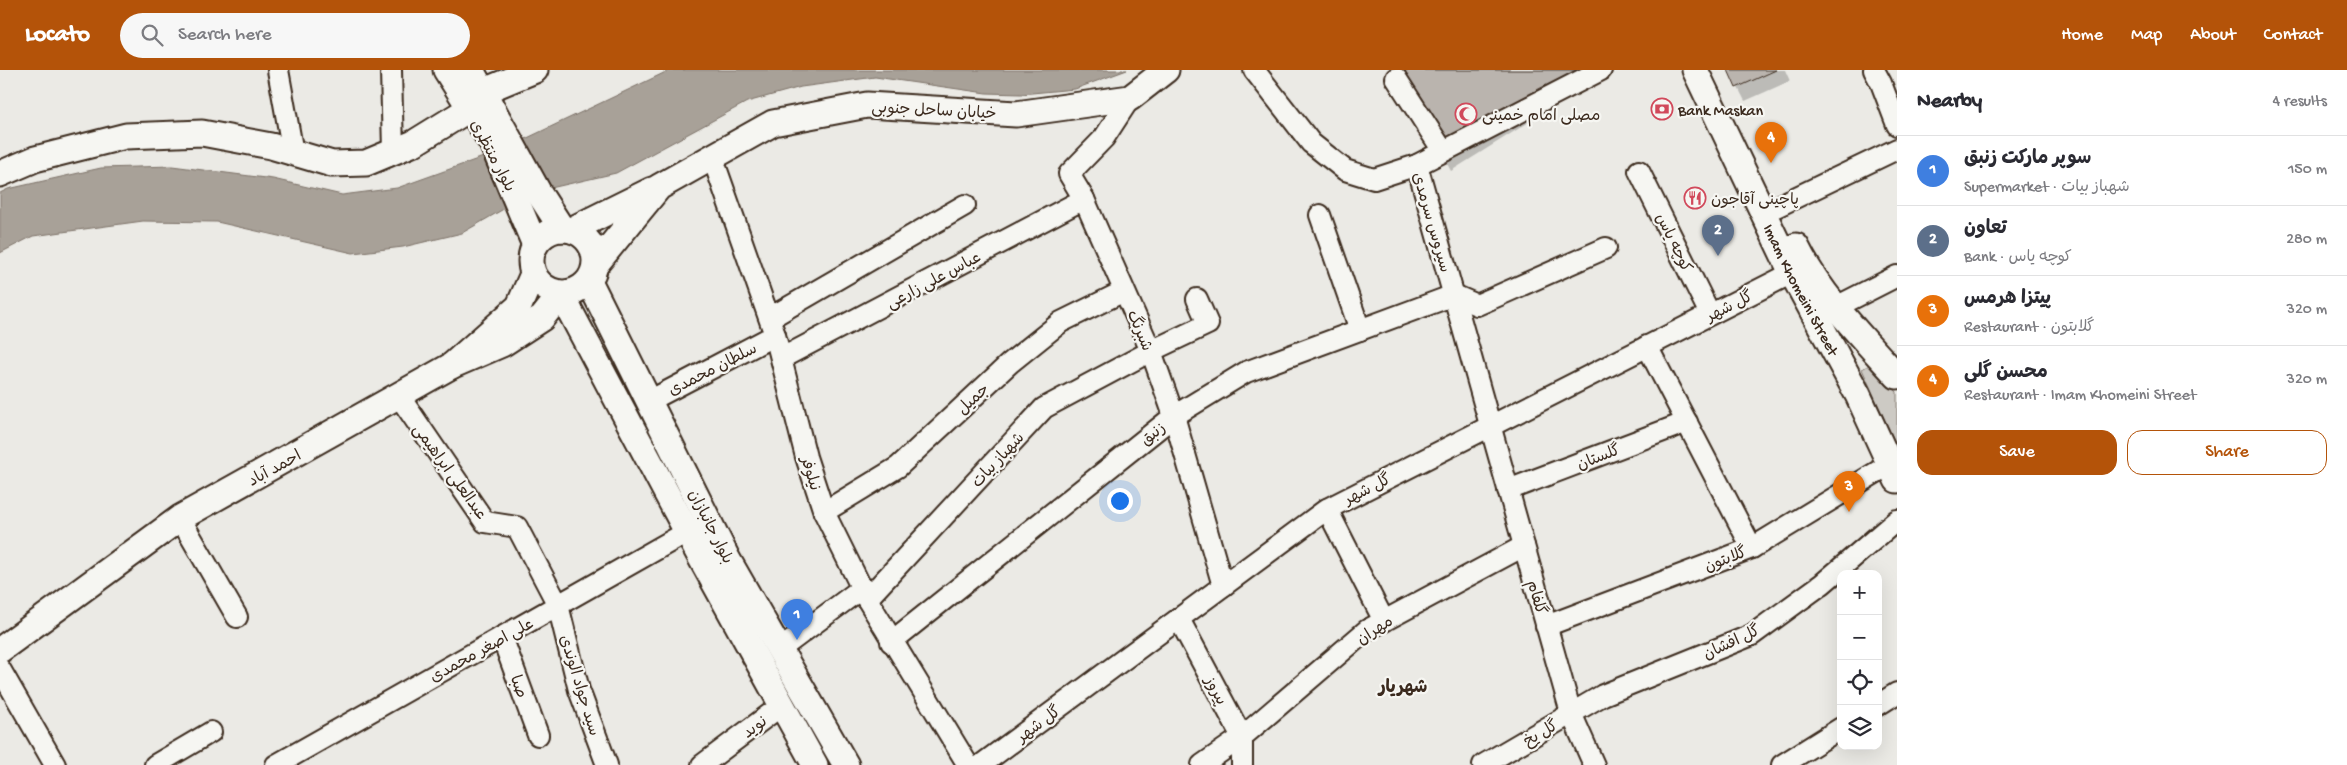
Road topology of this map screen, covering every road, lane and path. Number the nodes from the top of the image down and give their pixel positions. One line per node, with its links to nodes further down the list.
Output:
1 (278, 70): 19 (street)
2 (391, 70): 17 (street)
3 (446, 70): 14 (main road, بلوار منتظری)
4 (471, 70): 14 (main road, بلوار منتظری)
5 (535, 70): 14 (main road)
6 (1166, 70): 13 (main road, خیابان ساحل جنوبی)
7 (1254, 70): 21 (street, سیروس سرمدی)
8 (1602, 70): 18 (street)
9 (1696, 70): 34 (main road, Imam Khomeini Street)
10 (1710, 70): 28 (main road, Imam Khomeini Street)
11 (1396, 78): 18 (street)
12 (1884, 78): 15 (street)
13 (1130, 98): 20 (main road, خیابان ساحل جنوبی); 25 (street, شبرنگ)
14 (477, 100): 17 (main road); 26 (main road, بلوار منتظری)
15 (1897, 125)
16 (1897, 149): 28 (street)
17 (393, 152): 19 (main road)
18 (1443, 152): 21 (street)
19 (293, 153): 23 (main road)
20 (712, 156): 24 (main road, خیابان ساحل جنوبی); 43 (street, نیلوفر)
21 (1418, 165): 39 (street, سیروس سرمدی)
22 (1640, 171): 42 (street, کوچه یاس)
23 (0, 174)
24 (659, 187): 30 (main road); 33 (main road, خیابان ساحل جنوبی)
25 (1084, 199): 37 (street, شبرنگ); 48 (street, عباس علی زارعی)
26 (530, 200): 30 (main road, بلوار منتظری); 31 (main road, بلوار منتظری)
27 (965, 205): 43 (street, سلطان محمدی)
28 (1776, 207): 41 (main road, Imam Khomeini Street)
29 (1320, 215): 44 (street)
30 (566, 229): 31 (main road); 33 (main road)
31 (535, 244): 35 (main road)
32 (1606, 248): 39 (street)
33 (593, 273): 38 (main road); 53 (main road, بلوار جانبازان)
34 (1792, 273): 42 (street, گل شهر); 50 (main road, Imam Khomeini Street)
35 (533, 274): 38 (main road); 49 (main road, احمد آباد)
36 (1897, 276): 41 (street)
37 (1124, 291): 47 (street, شبرنگ); 60 (street, جمیل)
38 (560, 294): 49 (main road); 63 (main road, بلوار جانبازان)
39 (1454, 295): 44 (street, زنبق); 56 (street, سیروس سرمدی)
40 (1197, 299): 47 (street, شهباز بیات)
41 (1836, 307): 46 (main road, Imam Khomeini Street)
42 (1710, 314): 45 (street, گل شهر)
43 (772, 327): 48 (street, نیلوفر); 53 (street, سلطان محمدی)
44 (1360, 330): 54 (street, زنبق)
45 (1647, 346): 55 (street); 56 (street, گل شهر)
46 (1873, 349): 50 (main road); 51 (main road, Imam Khomeini Street)
47 (1150, 351): 54 (street, شبرنگ); 67 (street, شهباز بیات)
48 (782, 358): 60 (street, نیلوفر)
49 (451, 366): 52 (main road, احمد آباد)
50 (1843, 370): 57 (main road, Imam Khomeini Street)
51 (1897, 376)
52 (399, 396): 61 (main road, احمد آباد); 68 (street, عبدالعلی ابراهیمی)
53 (649, 401): 76 (main road, بلوار جانبازان)
54 (1174, 416): 66 (street, شبرنگ); 74 (street, زنبق)
55 (1687, 422): 58 (street, گلستان); 65 (street)
56 (1490, 425): 58 (street, گلفام); 59 (street, گل شهر)
57 (1893, 472): 65 (street, گلابتون)
58 (1508, 490): 64 (street, گلفام)
59 (1327, 509): 66 (street, گل شهر); 71 (street)
60 (824, 512): 67 (street, نیلوفر)
61 (180, 518): 69 (street); 75 (main road, احمد آباد)
62 (1897, 520): 81 (street, گل افشان)
63 (687, 532): 68 (street, علی اصغر محمدی); 80 (main road, بلوار جانبازان)
64 (1524, 546): 71 (street, مهران); 72 (street, گلفام)
65 (1752, 548): 72 (street, گلابتون)
66 (1223, 586): 70 (street, گل شهر)
67 (864, 593): 74 (street, نیلوفر); 76 (street, شهباز بیات)
68 (558, 605): 73 (street, علی اصغر محمدی); 89 (street, سید جواد الوندی)
69 (238, 617)
70 (1179, 619): 85 (street, پیروز); 94 (street, گل شهر)
71 (1384, 621): 85 (street, مهران)
72 (1546, 626): 81 (street, گلفام)
73 (502, 637): 84 (street, صبا); 88 (street, علی اصغر محمدی)
74 (891, 642): 93 (street, نیلوفر)
75 (0, 650)
76 (779, 650): 92 (main road, بلوار جانبازان)
77 (0, 669): 86 (street)
78 (1897, 693): 79 (street)
79 (1882, 702)
80 (782, 705): 90 (street, نوید); 91 (main road, بلوار جانبازان)
81 (1571, 713): 97 (street, گل یخ); 98 (street, گلفام)
82 (1837, 731): 99 (street)
83 (211, 732): 87 (street)
84 (538, 735)
85 (1242, 737): 95 (street, مهران); 96 (street, پیروز)
86 (55, 765)
87 (155, 765)
88 (276, 765)
89 (607, 765)
90 (702, 765)
91 (815, 765)
92 (846, 765)
93 (968, 765)
94 (981, 765)
95 (1202, 765)
96 (1242, 765)
97 (1483, 765)
98 (1594, 765)
99 (1782, 765)

